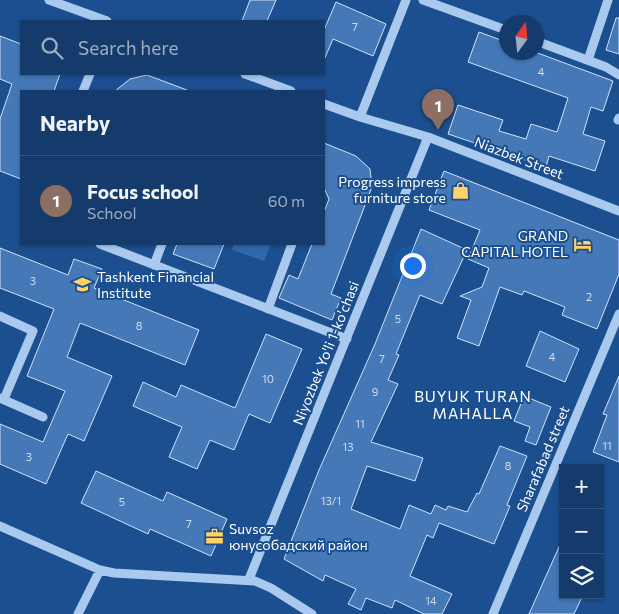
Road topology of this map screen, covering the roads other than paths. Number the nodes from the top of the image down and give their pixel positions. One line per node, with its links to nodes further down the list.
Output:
1 (49, 0): 5 (street)
2 (406, 0): 15 (street)
3 (423, 0): 6 (street)
4 (608, 0): 8 (street)
5 (104, 20)
6 (499, 27)
7 (544, 45): 8 (street)
8 (588, 60): 11 (street)
9 (90, 75): 12 (street)
10 (248, 75): 13 (street)
11 (619, 75)
12 (84, 90)
13 (288, 90)
14 (325, 104): 15 (street, Niazbek Street)
15 (360, 117): 16 (street, Niazbek Street)
16 (428, 137): 17 (street, Niazbek Street); 25 (street, Niyozbek Yo'li 1-ko'chasi)
17 (619, 211)
18 (103, 245): 21 (street)
19 (162, 245): 21 (street)
20 (292, 245): 22 (street)
21 (154, 265): 22 (street)
22 (268, 309): 25 (street)
23 (619, 314): 33 (street, Sharafabad street)
24 (0, 316): 26 (street)
25 (347, 339): 30 (street, Niyozbek Yo'li 1-ko'chasi)
26 (2, 398): 27 (street)
27 (44, 417)
28 (0, 526): 29 (street)
29 (100, 570): 30 (street); 31 (street)
30 (249, 579): 32 (street)
31 (78, 614)
32 (312, 614)
33 (492, 614)

